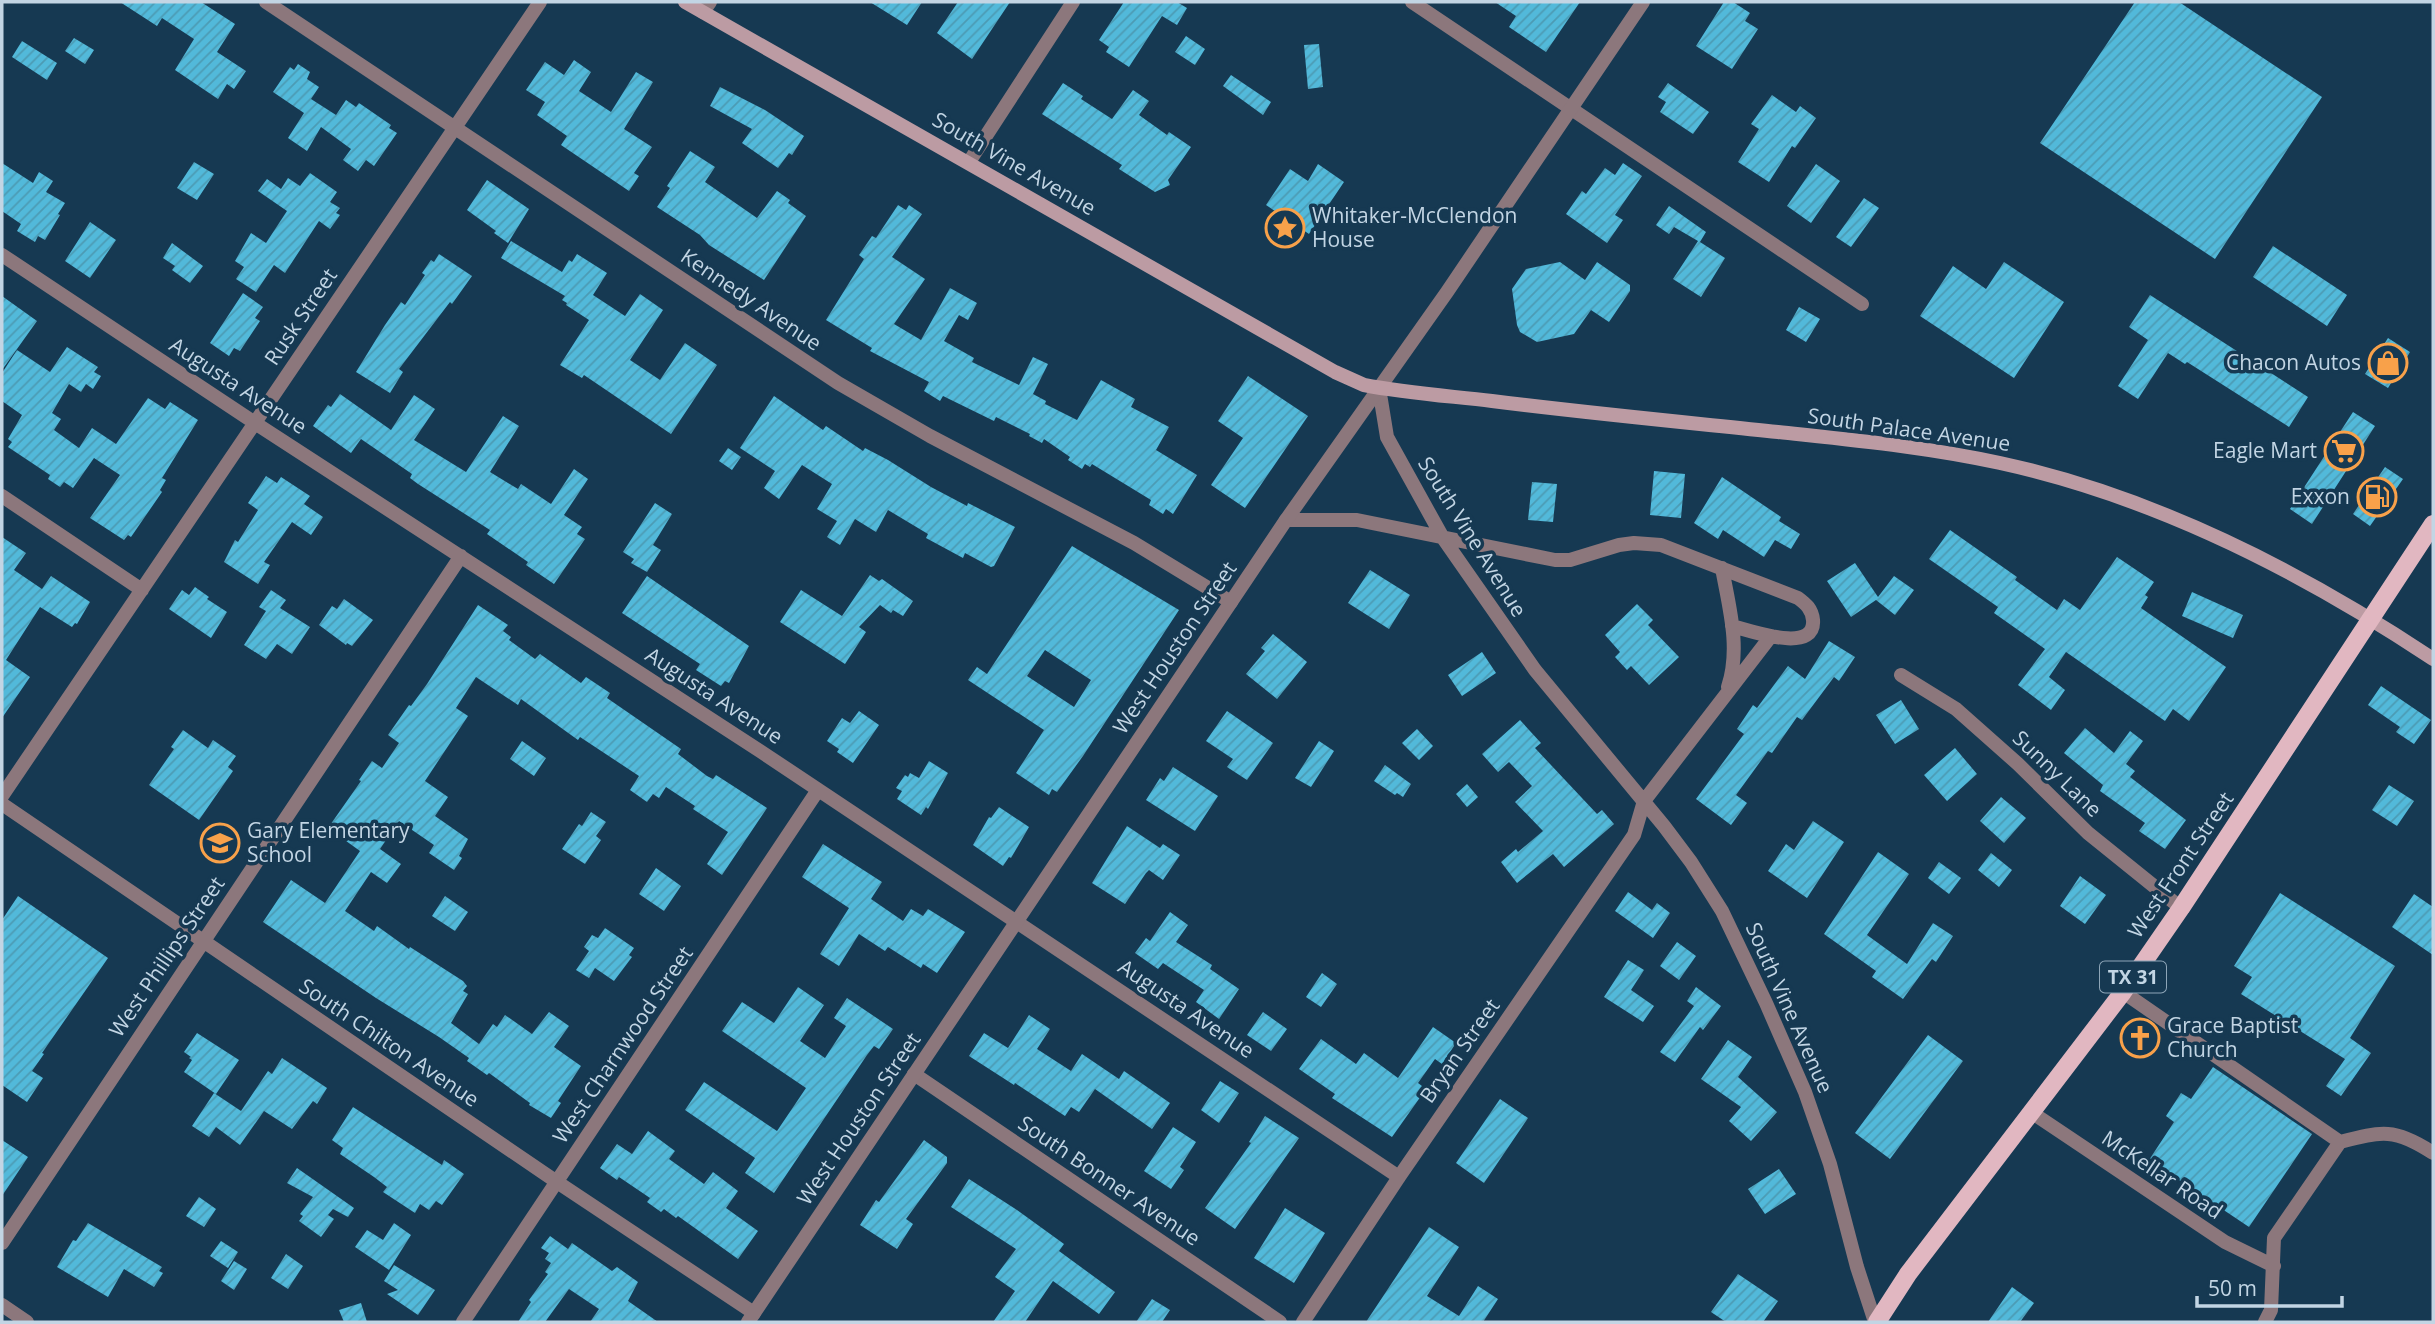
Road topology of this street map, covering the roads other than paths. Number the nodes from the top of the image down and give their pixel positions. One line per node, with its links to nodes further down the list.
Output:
1 (266, 2): 9 (street, Kennedy Avenue)
2 (540, 2): 9 (street, Rusk Street)
3 (685, 2): 7 (main road, South Vine Avenue)
4 (1073, 2): 10 (street)
5 (1412, 2): 8 (street)
6 (1643, 2): 8 (street, West Houston Street)
7 (707, 7): 10 (main road, South Vine Avenue)
8 (1572, 108): 12 (street); 13 (street, West Houston Street)
9 (455, 128): 14 (street, Rusk Street); 22 (street, Kennedy Avenue)
10 (968, 162): 13 (main road, South Vine Avenue)
11 (2, 255): 14 (street, Augusta Avenue)
12 (1862, 304)
13 (1379, 388): 16 (street, West Houston Street); 18 (street, South Vine Avenue); 23 (main road, South Palace Avenue)
14 (255, 423): 19 (street, Augusta Avenue); 21 (street, Rusk Street)
15 (2, 496): 21 (street)
16 (1286, 520): 18 (street); 22 (street, West Houston Street)
17 (2433, 524): 23 (main road, West Front Street / TX 31)
18 (1443, 538): 20 (street); 31 (street, South Vine Avenue)
19 (461, 556): 29 (street, Augusta Avenue); 35 (street, West Phillips Street)
20 (1722, 568): 24 (street); 25 (street)
21 (142, 590): 30 (street, Rusk Street)
22 (1231, 602): 34 (street, West Houston Street)
23 (2372, 618): 26 (main road, South Palace Avenue); 33 (main road, West Front Street / TX 31)
24 (1732, 626): 25 (street); 28 (street)
25 (1771, 636): 28 (street)
26 (2433, 659)
27 (1901, 676): 33 (street, Sunny Lane)
28 (1725, 697): 31 (street)
29 (818, 790): 34 (street, Augusta Avenue); 42 (street, West Charnwood Street)
30 (2, 796)
31 (1644, 801): 41 (street, Bryan Street); 51 (street, South Vine Avenue)
32 (2, 804): 35 (street, South Chilton Avenue)
33 (2181, 908): 36 (main road, West Front Street / TX 31)
34 (1018, 921): 37 (street, West Houston Street); 41 (street, Augusta Avenue)
35 (202, 942): 42 (street, South Chilton Avenue); 43 (street, West Phillips Street)
36 (2123, 992): 38 (main road, West Front Street / TX 31); 39 (street)
37 (914, 1074): 46 (street, West Houston Street); 49 (street, South Bonner Avenue)
38 (2031, 1111): 44 (street, McKellar Road); 51 (main road, West Front Street / TX 31)
39 (2340, 1142): 40 (street); 44 (street)
40 (2433, 1153)
41 (1399, 1177): 50 (street, Bryan Street)
42 (557, 1182): 46 (street, South Chilton Avenue); 48 (street, West Charnwood Street)
43 (2, 1242)
44 (2274, 1266): 52 (street)
45 (2, 1305): 47 (street)
46 (751, 1318)
47 (27, 1322)
48 (463, 1322)
49 (1280, 1322)
50 (1303, 1322)
51 (1876, 1322)
52 (2265, 1322)

